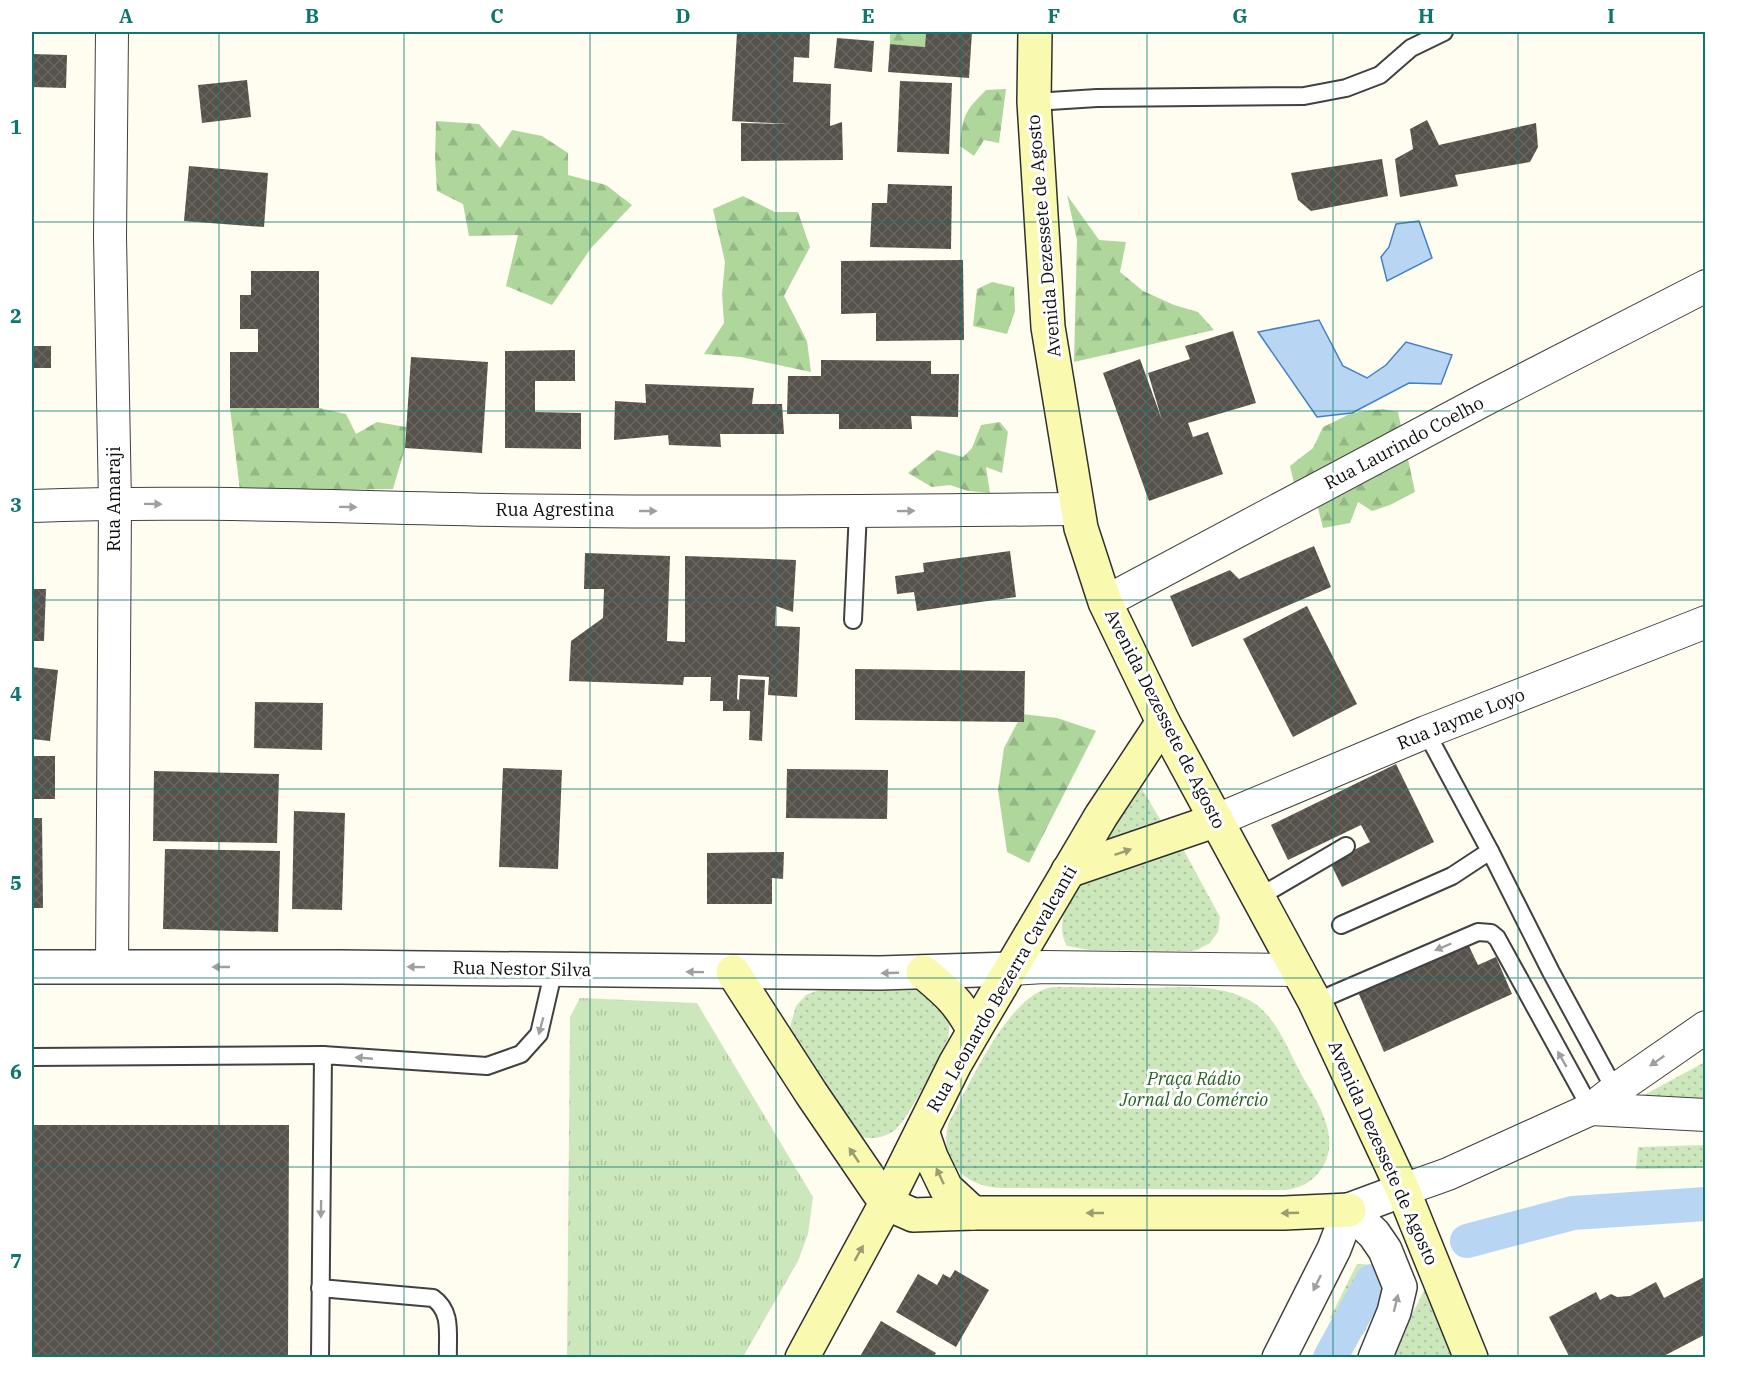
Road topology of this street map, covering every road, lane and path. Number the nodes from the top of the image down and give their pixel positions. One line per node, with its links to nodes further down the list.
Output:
1 (112, 32): 6 (street, Rua Amaraji)
2 (1035, 32): 4 (main road, Avenida Dezessete de Agosto)
3 (1444, 32): 4 (lane)
4 (1034, 102): 8 (main road, Avenida Dezessete de Agosto)
5 (1706, 286): 10 (street, Rua Laurindo Coelho)
6 (115, 503): 7 (street, Rua Agrestina); 9 (street, Rua Agrestina, one-way to 9); 22 (street, Rua Amaraji)
7 (32, 506)
8 (1078, 509): 9 (street, Rua Agrestina, one-way to 8); 10 (main road, Avenida Dezessete de Agosto)
9 (858, 511): 11 (lane)
10 (1105, 602): 13 (main road, Avenida Dezessete de Agosto)
11 (853, 620)
12 (1706, 622): 14 (street, Rua Jayme Loyo)
13 (1163, 722): 15 (main road, Avenida Dezessete de Agosto); 18 (main road, Rua Leonardo Bezerra Cavalcanti)
14 (1426, 732): 15 (street, Rua Jayme Loyo); 17 (lane)
15 (1217, 820): 18 (main road, one-way to 15); 19 (main road, Avenida Dezessete de Agosto)
16 (1346, 846): 19 (lane)
17 (1490, 851): 20 (lane); 33 (lane)
18 (1068, 871): 24 (main road, Rua Leonardo Bezerra Cavalcanti)
19 (1259, 897): 25 (main road, Avenida Dezessete de Agosto)
20 (1341, 925)
21 (32, 967): 22 (street, Rua Nestor Silva)
22 (112, 967): 23 (street, Rua Nestor Silva, one-way to 22)
23 (554, 969): 26 (street, Rua Nestor Silva, one-way to 23); 31 (lane, one-way to 31)
24 (1012, 969): 25 (street); 27 (street, Rua Nestor Silva); 30 (main road, Rua Leonardo Bezerra Cavalcanti)
25 (1298, 970): 28 (main road, Avenida Dezessete de Agosto)
26 (733, 972): 27 (street, Rua Nestor Silva, one-way to 26); 38 (main road, one-way to 26)
27 (923, 972): 30 (main road)
28 (1315, 1002): 34 (lane, one-way to 28); 37 (main road, Avenida Dezessete de Agosto)
29 (1706, 1027): 33 (street, one-way to 33)
30 (974, 1031): 36 (main road, Rua Leonardo Bezerra Cavalcanti)
31 (323, 1055): 32 (lane); 43 (lane, one-way to 43)
32 (32, 1057)
33 (1615, 1090): 34 (street)
34 (1591, 1109): 35 (street); 37 (street)
35 (1706, 1115)
36 (922, 1131): 38 (main road, Rua Leonardo Bezerra Cavalcanti); 40 (main road, one-way to 36)
37 (1403, 1190): 39 (street); 49 (main road, Avenida Dezessete de Agosto)
38 (886, 1203): 40 (main road); 46 (main road, Rua Leonardo Bezerra Cavalcanti, one-way to 38)
39 (1349, 1210): 40 (main road, one-way to 40); 41 (street); 42 (street)
40 (973, 1213)
41 (1334, 1249): 42 (street); 47 (street, one-way to 47)
42 (1392, 1266): 48 (street, one-way to 42)
43 (320, 1288): 44 (lane); 45 (lane)
44 (320, 1358)
45 (448, 1358)
46 (802, 1358)
47 (1279, 1358)
48 (1375, 1358)
49 (1471, 1358)

